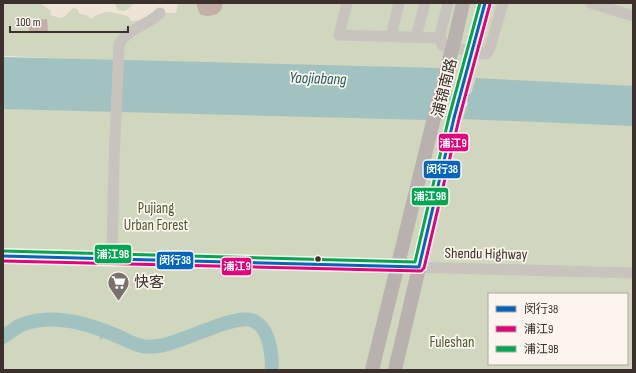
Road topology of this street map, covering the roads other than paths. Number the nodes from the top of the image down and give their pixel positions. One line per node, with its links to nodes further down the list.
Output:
1 (347, 3): 11 (street)
2 (399, 3): 11 (street)
3 (425, 3): 12 (street)
4 (448, 3): 13 (street)
5 (463, 3): 16 (main road, bridge)
6 (485, 3): 17 (main road, 浦锦南路, bridge)
7 (503, 3): 13 (street)
8 (591, 3): 10 (street)
9 (160, 13): 15 (street)
10 (633, 16)
11 (391, 36): 12 (street)
12 (416, 37): 13 (street)
13 (441, 38)
14 (3, 256): 15 (street, Shendu Highway)
15 (112, 259): 16 (street, Shendu Highway)
16 (398, 266): 17 (street, Shendu Highway); 19 (main road)
17 (419, 267): 18 (street, Shendu Highway); 20 (main road, 浦锦南路)
18 (633, 273)
19 (372, 370)
20 (395, 370)

